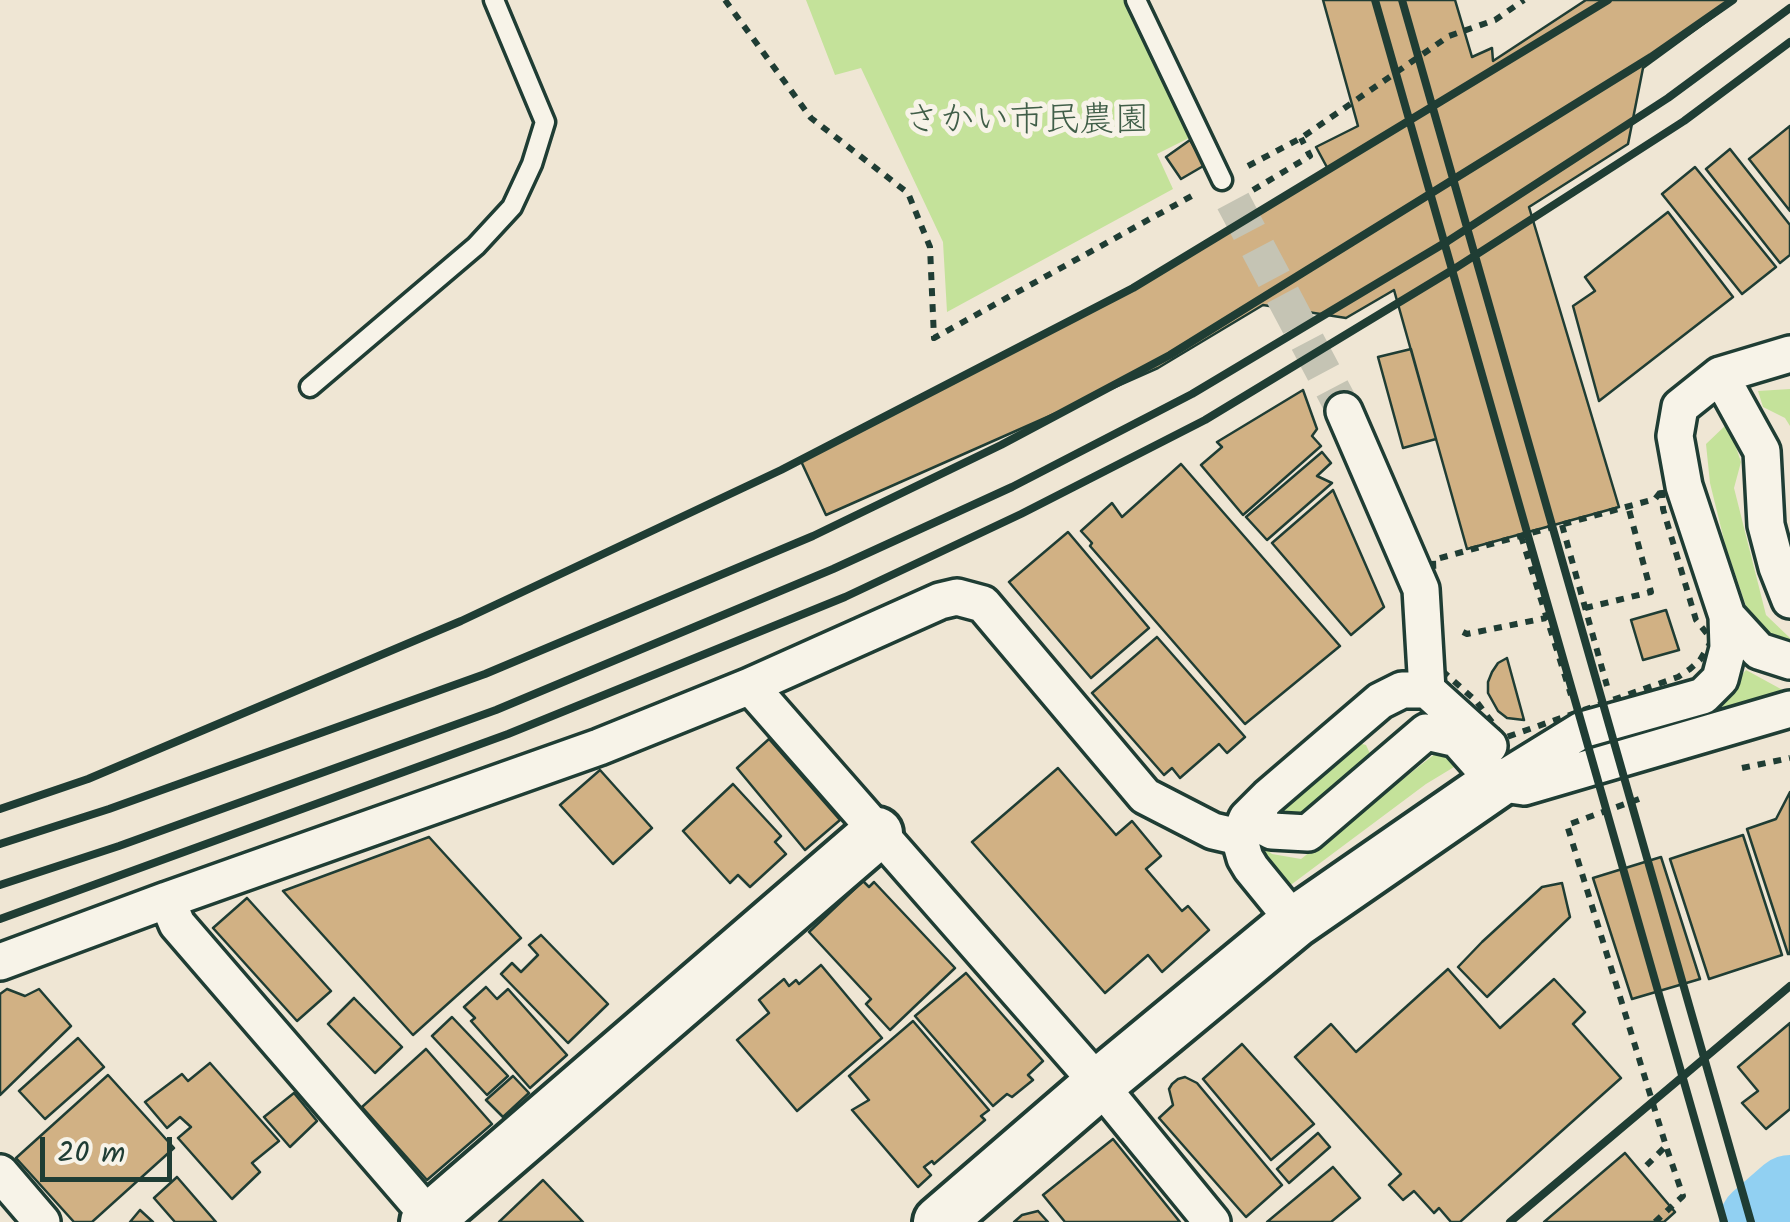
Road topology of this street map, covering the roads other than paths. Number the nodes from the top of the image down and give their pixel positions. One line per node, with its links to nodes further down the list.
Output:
1 (494, 0): 6 (lane)
2 (1136, 0): 3 (lane)
3 (1222, 180)
4 (1790, 354): 5 (street)
5 (1720, 375): 8 (street); 10 (street)
6 (310, 387)
7 (1344, 411): 13 (street)
8 (1778, 519): 9 (street)
9 (1790, 600)
10 (1727, 616): 11 (street); 15 (street)
11 (1790, 661)
12 (750, 686): 17 (street); 18 (street); 19 (street)
13 (1427, 690): 15 (street); 16 (street)
14 (1790, 709): 15 (street)
15 (1504, 778): 16 (street); 20 (street)
16 (1260, 805): 18 (street)
17 (877, 833): 22 (street); 24 (street)
18 (1239, 838): 20 (street)
19 (167, 900): 21 (street); 24 (street)
20 (1295, 922): 22 (street)
21 (0, 962)
22 (1098, 1084): 26 (street); 27 (street)
23 (0, 1173): 25 (street)
24 (430, 1221)
25 (42, 1222)
26 (939, 1222)
27 (1212, 1222)

